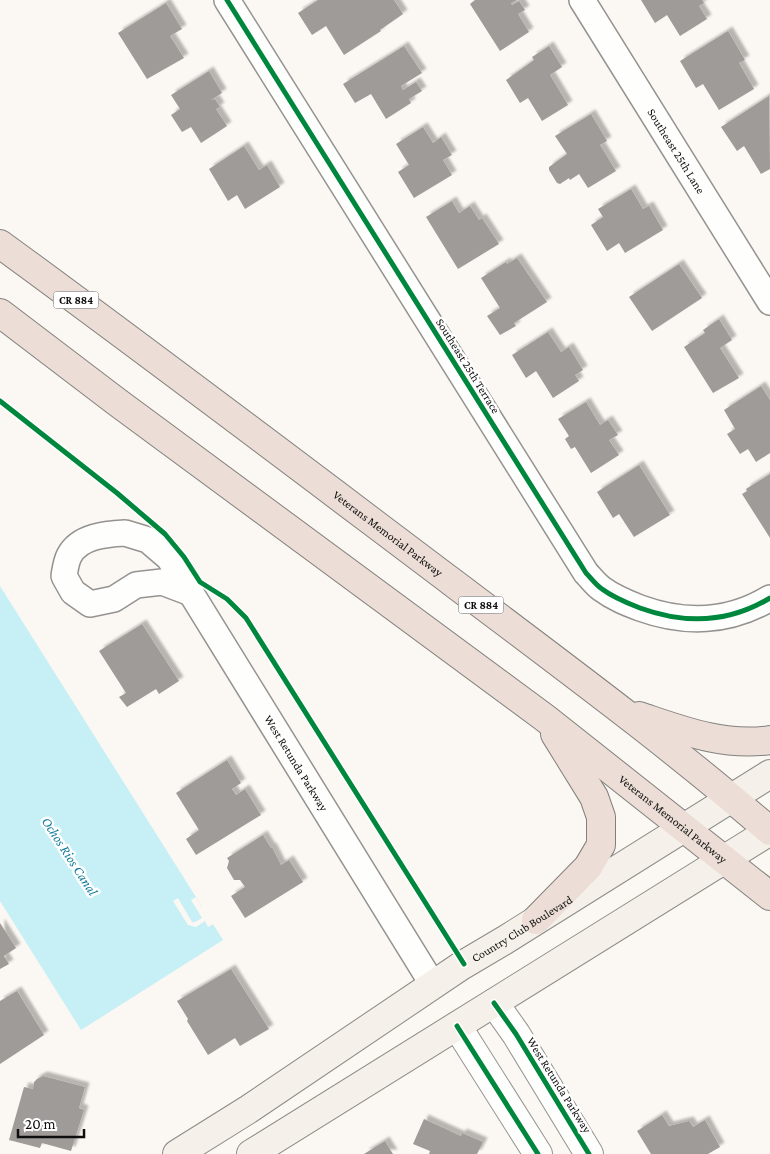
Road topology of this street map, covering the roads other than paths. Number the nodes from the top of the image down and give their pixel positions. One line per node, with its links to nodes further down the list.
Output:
1 (227, 0): 7 (street, Southeast 25th Terrace)
2 (582, 0): 4 (street, Southeast 25th Lane)
3 (0, 244): 8 (highway, Veterans Memorial Parkway / CR 884)
4 (770, 302)
5 (0, 312): 9 (highway, Veterans Memorial Parkway)
6 (191, 593): 6 (street, West Retunda Parkway); 18 (street, West Retunda Parkway)
7 (770, 598)
8 (620, 710): 10 (highway); 12 (highway, Veterans Memorial Parkway / CR 884)
9 (545, 718): 13 (highway, Veterans Memorial Parkway); 17 (highway)
10 (770, 740)
11 (770, 774): 12 (main road, Country Club Boulevard)
12 (731, 797): 13 (main road, Country Club Boulevard); 14 (highway, Veterans Memorial Parkway / CR 884)
13 (684, 828): 15 (highway, Veterans Memorial Parkway); 17 (main road, Country Club Boulevard)
14 (770, 831): 15 (main road)
15 (722, 860): 16 (highway, Veterans Memorial Parkway); 19 (main road)
16 (770, 896)
17 (536, 920): 18 (main road, Country Club Boulevard)
18 (433, 985): 21 (main road, Country Club Boulevard)
19 (494, 1003): 20 (main road); 24 (street, West Retunda Parkway)
20 (457, 1026): 22 (main road); 23 (street)
21 (177, 1154)
22 (251, 1154)
23 (538, 1154)
24 (590, 1154)

